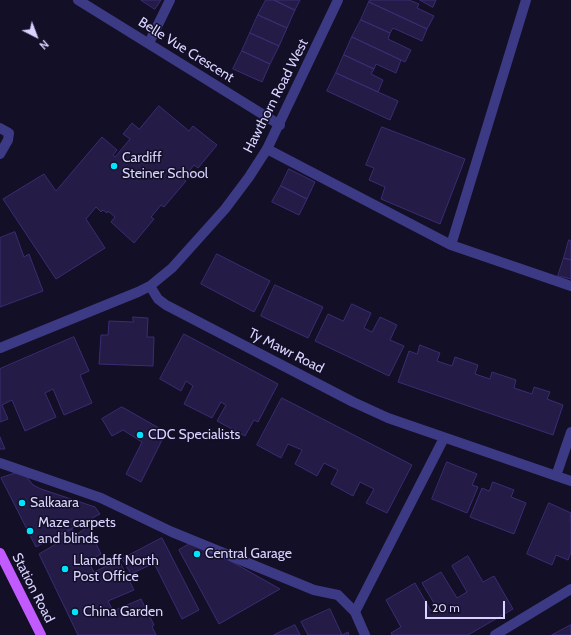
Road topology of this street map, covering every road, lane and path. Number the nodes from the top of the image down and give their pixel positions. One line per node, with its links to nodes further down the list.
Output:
1 (78, 0): 5 (street, Belle Vue Crescent)
2 (170, 0): 5 (street)
3 (338, 0): 6 (street, Hawthorn Road West)
4 (526, 0): 10 (street)
5 (149, 43): 6 (street, Belle Vue Crescent)
6 (280, 124): 8 (street, Hawthorn Road West)
7 (0, 128): 9 (street)
8 (267, 150): 10 (street); 11 (street, Hawthorn Road West)
9 (0, 154)
10 (451, 245): 12 (street)
11 (150, 286): 13 (street); 15 (street, Ty Mawr Road)
12 (571, 286)
13 (0, 348)
14 (571, 432): 17 (street)
15 (444, 438): 17 (street, Ty Mawr Road); 21 (street)
16 (0, 463): 21 (street)
17 (556, 476): 18 (street, Ty Mawr Road)
18 (571, 482)
19 (0, 553): 22 (main road, Station Road)
20 (571, 590): 24 (street)
21 (355, 612): 23 (street)
22 (41, 635)
23 (365, 635)
24 (495, 635)

